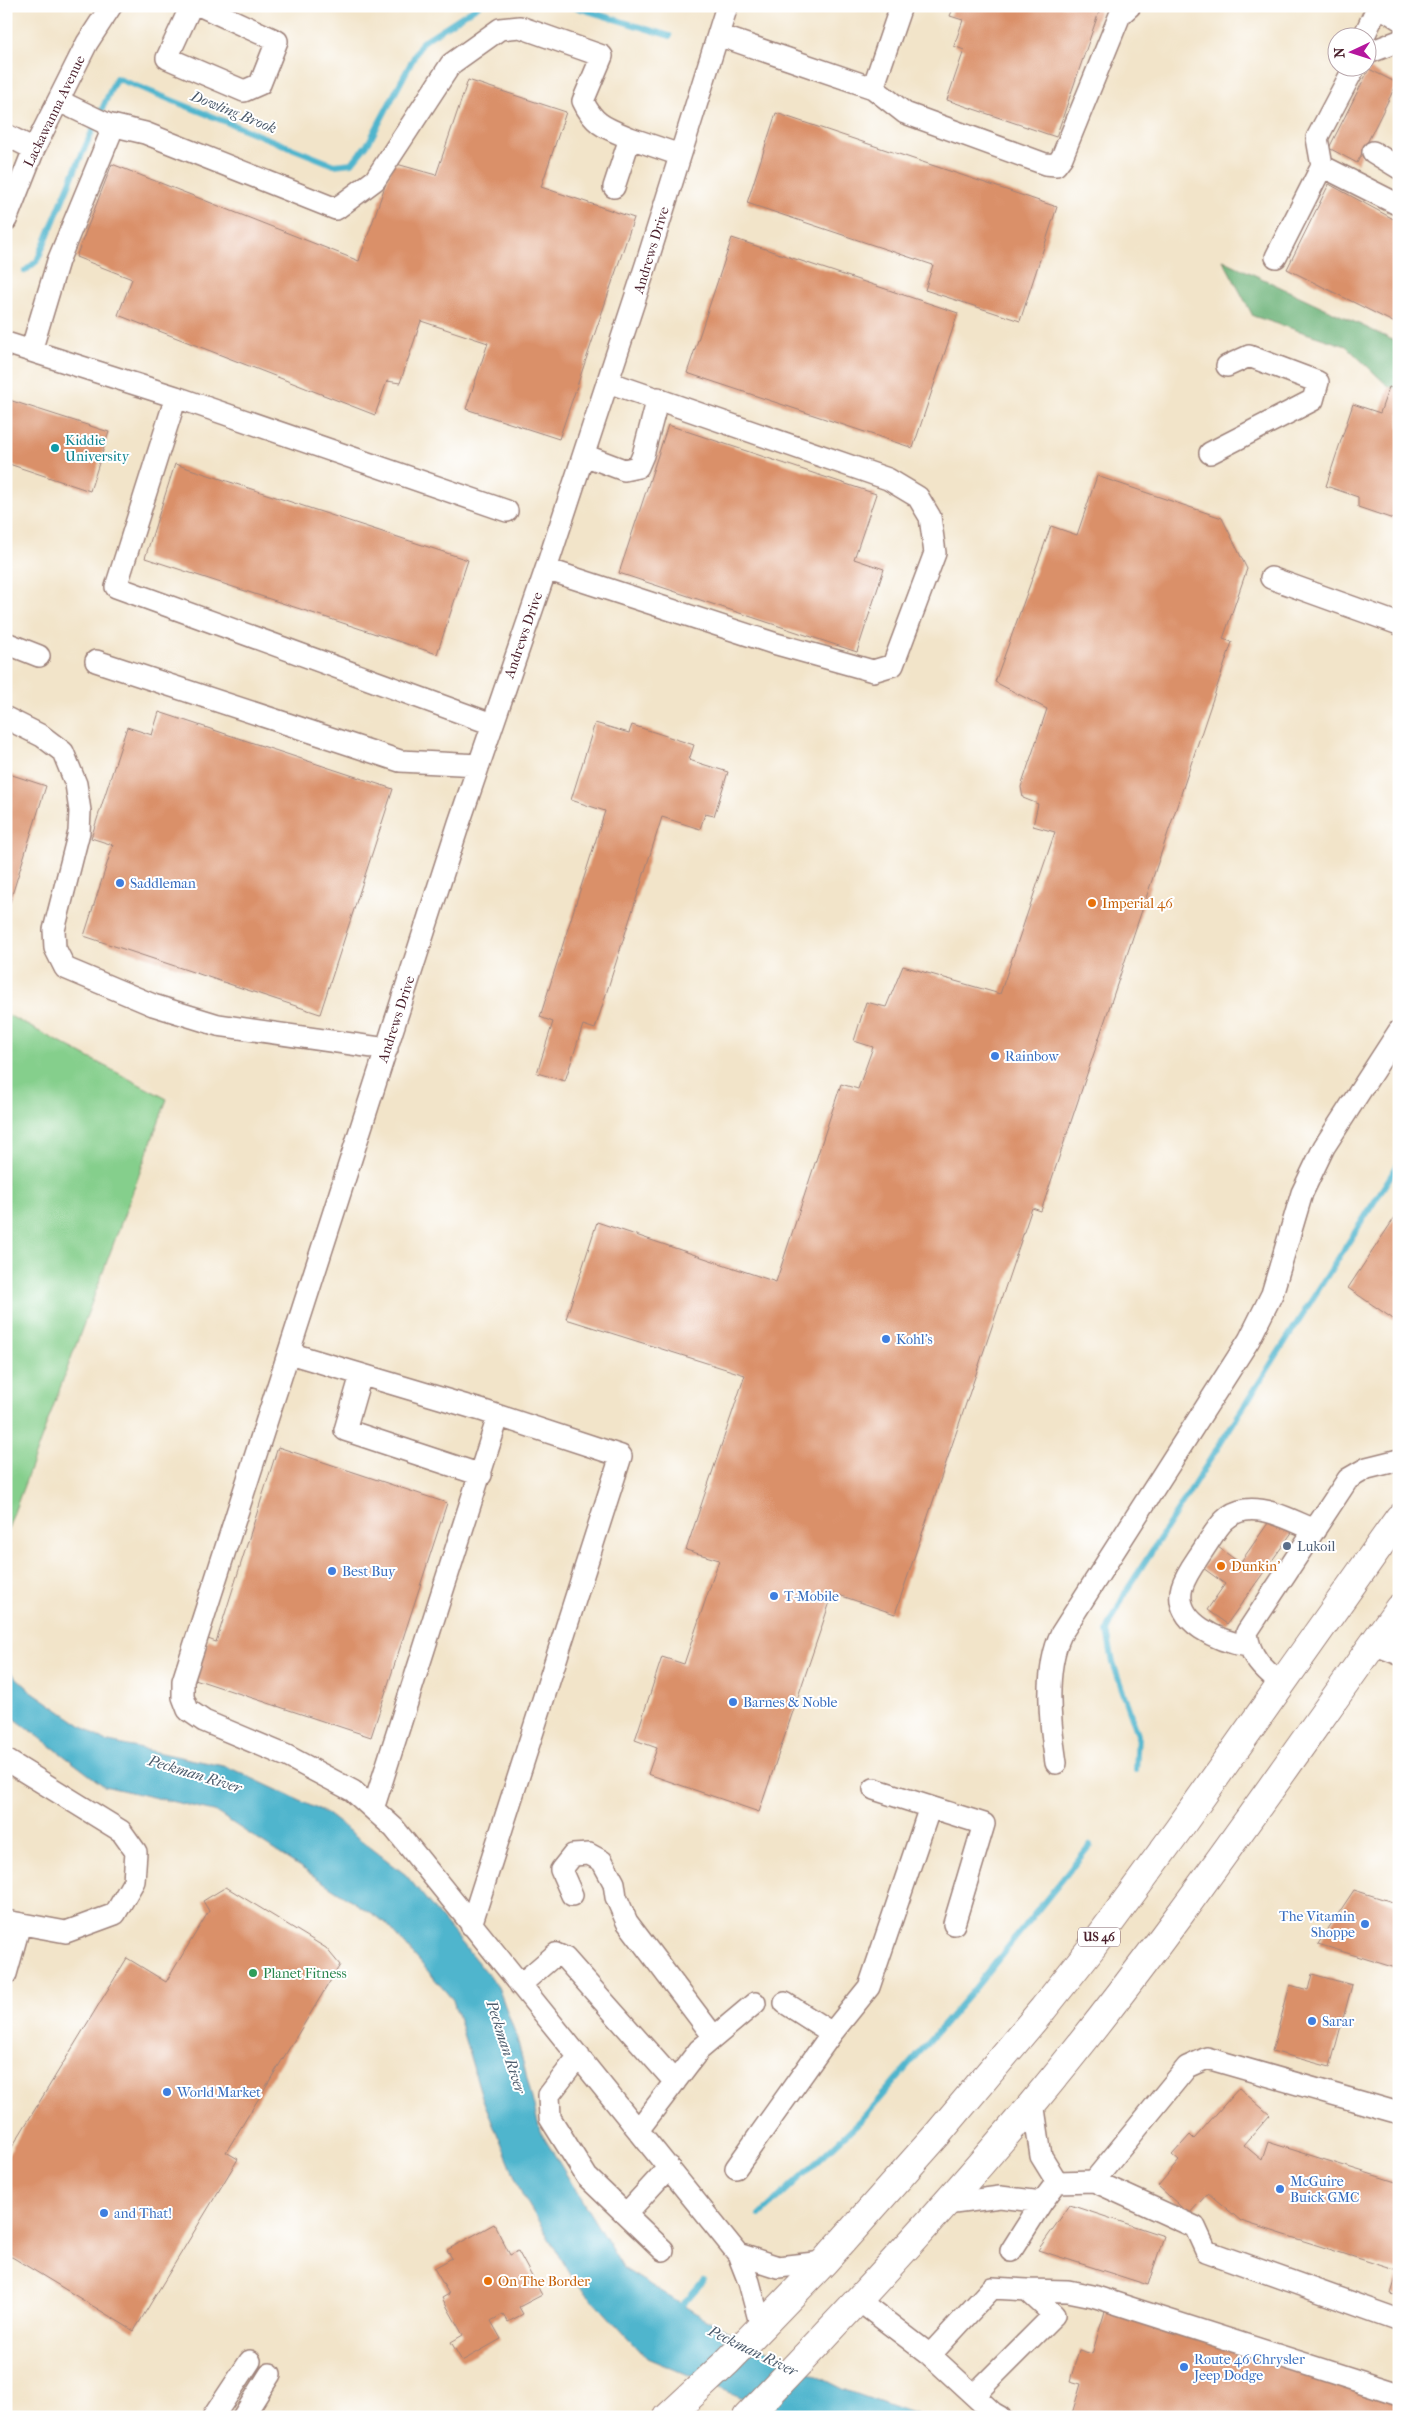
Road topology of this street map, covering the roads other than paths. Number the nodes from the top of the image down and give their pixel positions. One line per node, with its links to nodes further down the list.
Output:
1 (110, 6): 15 (street, Lackawanna Avenue)
2 (191, 6): 3 (street)
3 (201, 6)
4 (727, 6): 10 (street, Andrews Drive)
5 (901, 6): 14 (street)
6 (1130, 6): 14 (street)
7 (1378, 6): 8 (street); 9 (street)
8 (1399, 19)
9 (1368, 28)
10 (718, 35): 14 (street); 21 (street, Andrews Drive)
11 (1399, 41): 12 (street)
12 (1378, 49)
13 (1349, 78): 22 (street)
14 (873, 88)
15 (59, 101): 16 (street); 19 (street, Lackawanna Avenue)
16 (107, 124): 18 (street); 29 (street)
17 (6, 135): 19 (street)
18 (630, 138): 21 (street); 24 (street)
19 (34, 149): 26 (street, Lackawanna Avenue)
20 (1372, 152): 23 (street)
21 (680, 154): 31 (street, Andrews Drive)
22 (1322, 166): 25 (street); 27 (street)
23 (1399, 168)
24 (614, 187)
25 (1399, 205)
26 (6, 220)
27 (1276, 257)
28 (6, 343): 29 (street)
29 (31, 351): 32 (street)
30 (1227, 366): 34 (street)
31 (608, 382): 33 (street); 35 (street, Andrews Drive)
32 (176, 398): 36 (street); 44 (street)
33 (658, 398): 35 (street); 37 (street)
34 (1210, 453)
35 (584, 455): 37 (street, Andrews Drive)
36 (507, 511)
37 (546, 569): 44 (street, Andrews Drive)
38 (1271, 578): 39 (street)
39 (1399, 624)
40 (6, 642): 41 (street)
41 (39, 656)
42 (96, 661): 45 (street)
43 (6, 718): 47 (street)
44 (492, 724): 45 (street, Andrews Drive)
45 (479, 765): 47 (street, Andrews Drive)
46 (1399, 1031): 61 (street)
47 (387, 1050): 48 (street, Andrews Drive)
48 (289, 1353): 49 (street); 64 (street, Andrews Drive)
49 (361, 1375): 50 (street); 52 (street)
50 (498, 1417): 52 (street); 68 (street)
51 (1399, 1460): 54 (street)
52 (481, 1474): 64 (street)
53 (1399, 1518): 59 (highway, US 46)
54 (1314, 1530): 57 (street); 57 (street)
55 (1399, 1608): 56 (highway)
56 (1373, 1644): 58 (street); 77 (highway)
57 (1248, 1646): 59 (street)
58 (1399, 1654)
59 (1281, 1684): 90 (highway, US 46)
60 (6, 1760): 66 (street)
61 (1056, 1763)
62 (874, 1789): 63 (street)
63 (930, 1807): 67 (street); 73 (street)
64 (373, 1809): 68 (street, Andrews Drive)
65 (572, 1895): 74 (street)
66 (13, 1922): 69 (street)
67 (954, 1924)
68 (471, 1925): 70 (street, Andrews Drive)
69 (6, 1974)
70 (520, 1985): 75 (street, Andrews Drive); 76 (street)
71 (755, 2003): 74 (street)
72 (785, 2003): 73 (street)
73 (832, 2033): 81 (street)
74 (714, 2037): 76 (street)
75 (579, 2056): 79 (street, Andrews Drive); 86 (street)
76 (675, 2082): 79 (street)
77 (1033, 2102): 83 (street); 85 (highway)
78 (1399, 2113): 82 (street)
79 (639, 2129): 80 (street, Andrews Drive)
80 (668, 2167): 86 (street); 89 (street, Andrews Drive)
81 (736, 2168)
82 (1094, 2181): 83 (street); 93 (street)
83 (1057, 2182): 84 (street)
84 (1042, 2202): 85 (street); 88 (street)
85 (946, 2204): 92 (highway)
86 (626, 2214): 87 (street)
87 (663, 2250)
88 (1011, 2251)
89 (738, 2254): 90 (street); 94 (street, Andrews Drive)
90 (824, 2262): 94 (highway, US 46)
91 (1026, 2290): 95 (street); 98 (street); 99 (street)
92 (858, 2300): 95 (street); 103 (highway)
93 (1399, 2320)
94 (761, 2327): 100 (highway, US 46)
95 (930, 2356): 99 (street)
96 (250, 2361): 101 (street)
97 (270, 2374): 102 (street)
98 (1399, 2394)
99 (974, 2395): 104 (street)
100 (678, 2409)
101 (213, 2417)
102 (243, 2417)
103 (747, 2417)
104 (1000, 2417)

